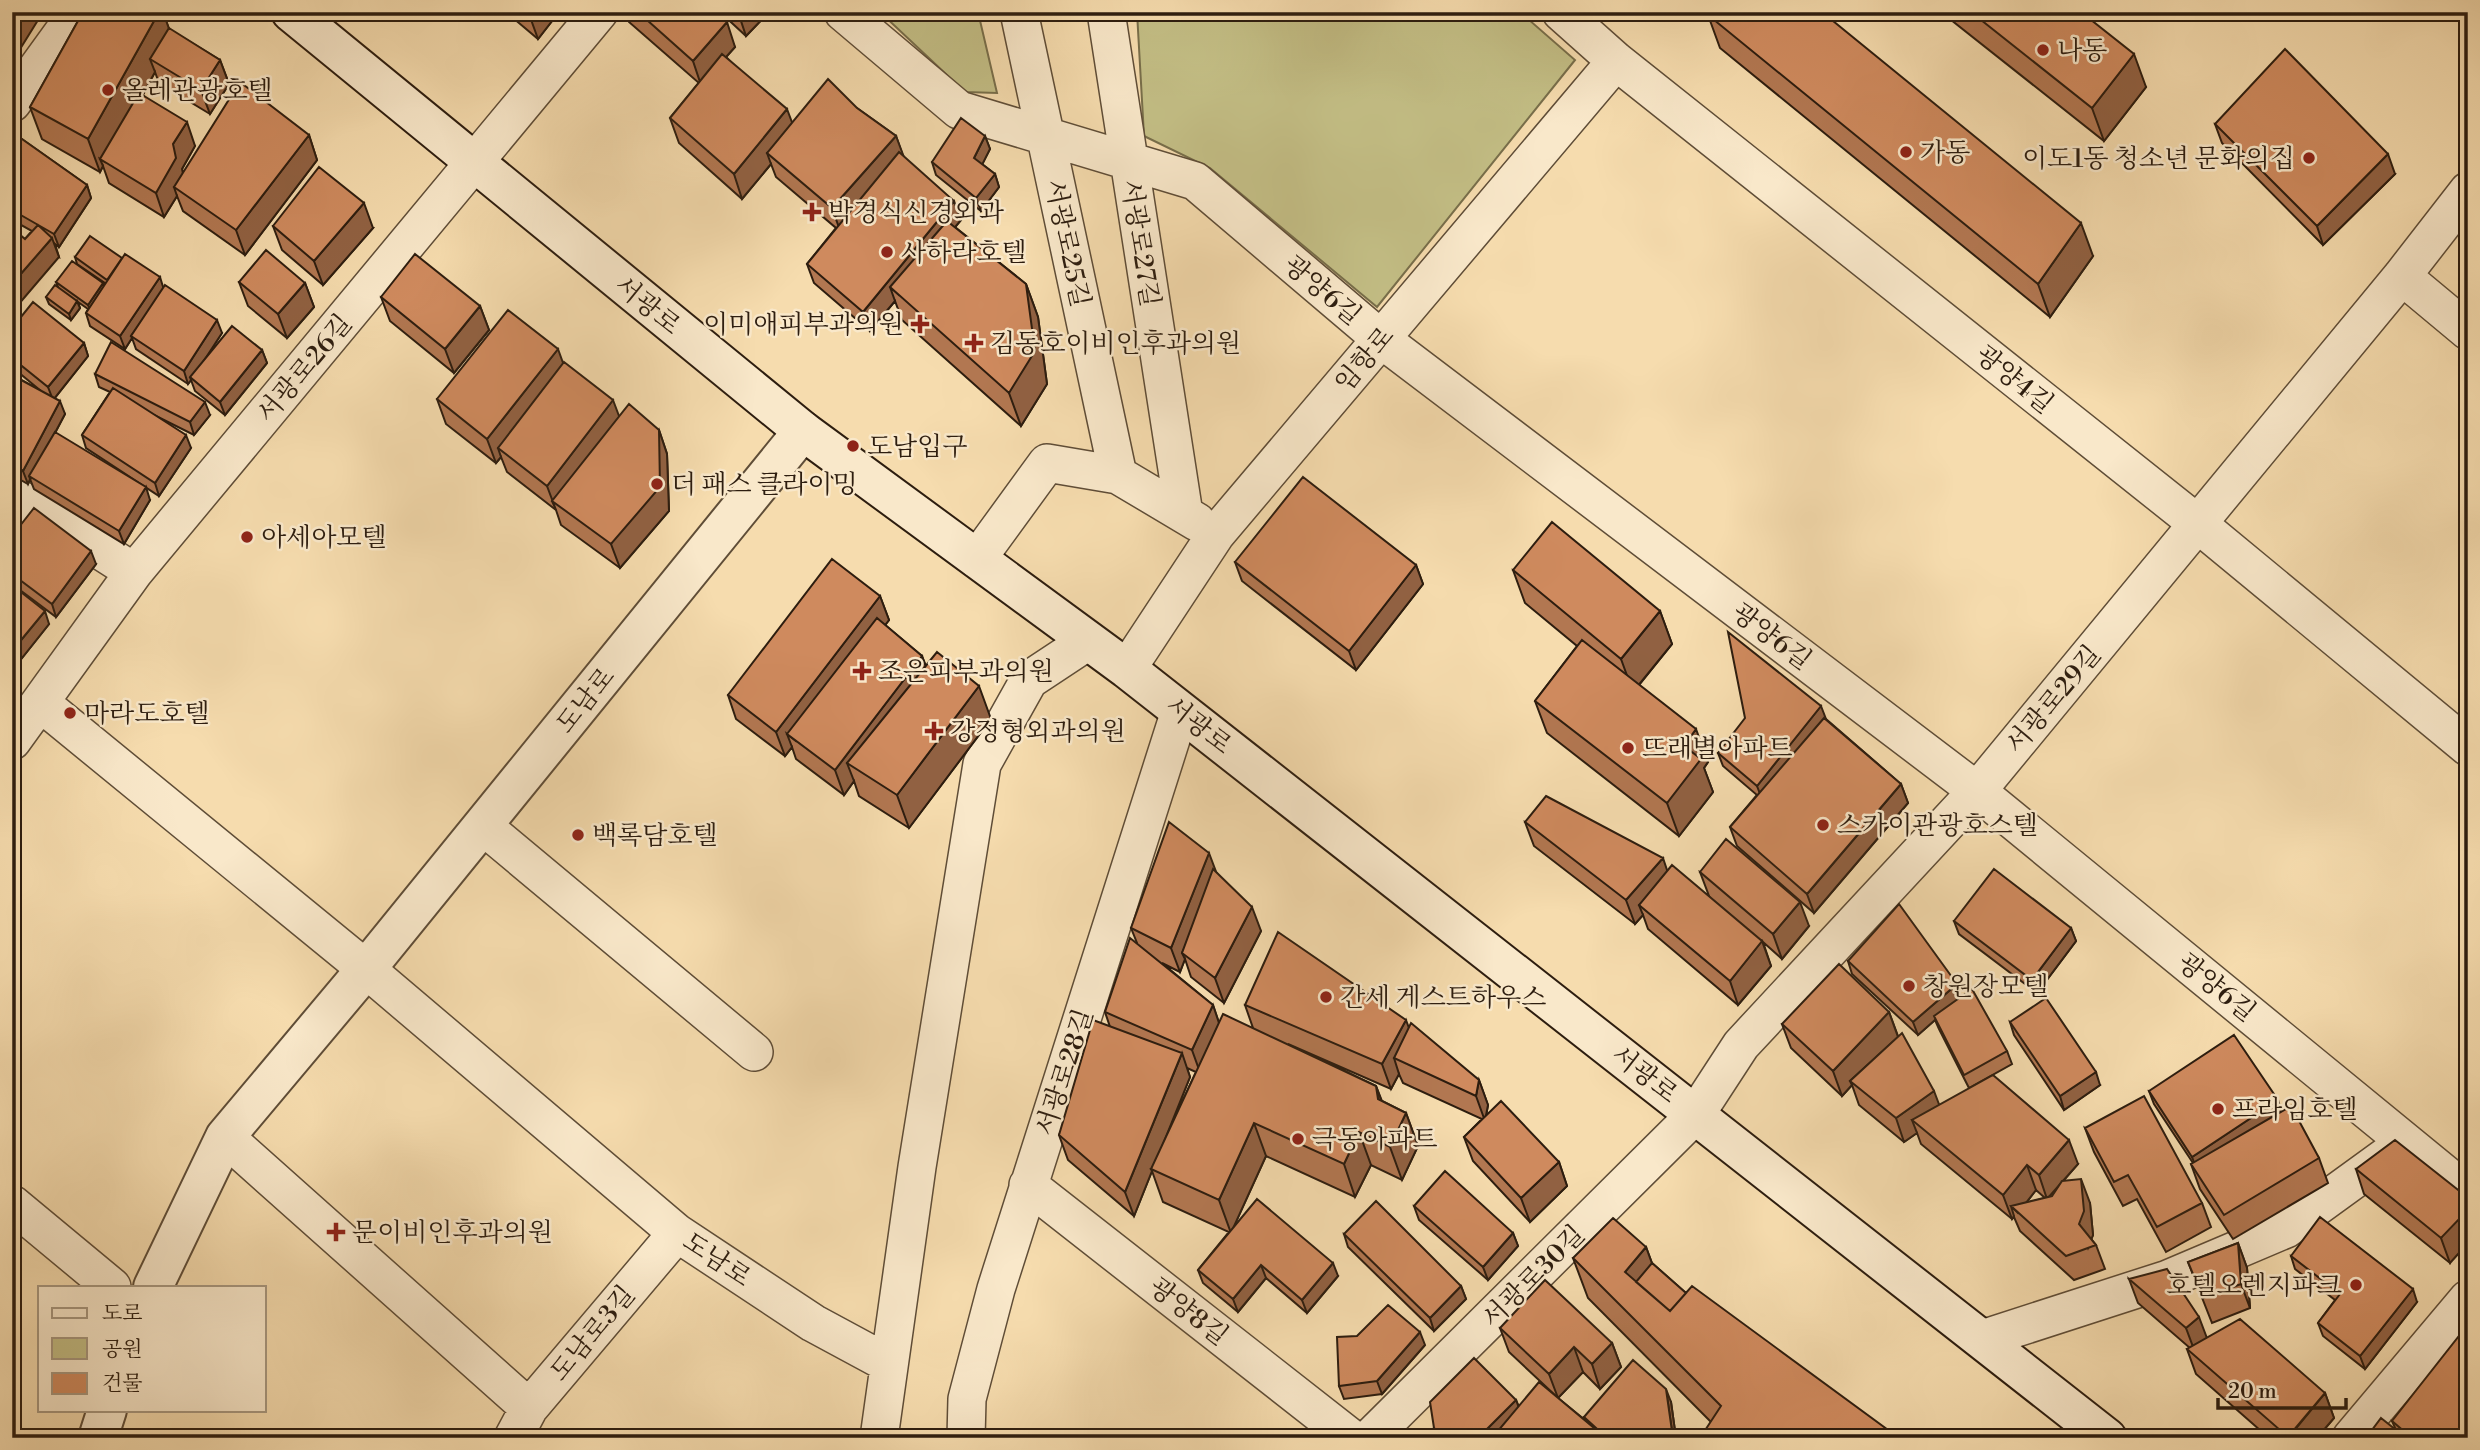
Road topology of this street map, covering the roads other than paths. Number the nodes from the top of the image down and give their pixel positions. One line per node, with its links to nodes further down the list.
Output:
1 (74, 12): 9 (street)
2 (291, 12): 12 (main road, 서광로)
3 (599, 12): 12 (street)
4 (843, 12): 10 (street, 광양6길)
5 (1020, 12): 10 (street, 서광로25길)
6 (1106, 12): 11 (street, 서광로27길)
7 (1560, 12): 8 (street, 광양4길)
8 (1616, 61): 16 (street, 임항로); 21 (street, 광양4길)
9 (12, 103)
10 (1046, 136): 11 (street, 광양6길); 18 (street, 서광로25길)
11 (1128, 161): 16 (street, 광양6길); 20 (street, 서광로27길)
12 (474, 163): 17 (main road, 서광로); 24 (street, 서광로26길)
13 (2468, 191): 14 (street, 서광로29길)
14 (2402, 276): 15 (street); 21 (street, 서광로29길)
15 (2468, 331)
16 (1381, 339): 22 (street, 임항로); 31 (street, 광양6길)
17 (803, 431): 23 (main road, 서광로); 32 (main road, 도남로)
18 (1118, 475): 20 (street); 23 (street)
19 (12, 494): 24 (street)
20 (1184, 514): 22 (street)
21 (2198, 524): 30 (street, 광양4길); 31 (street, 서광로29길)
22 (1216, 534): 26 (street, 임항로)
23 (977, 559): 25 (main road, 서광로)
24 (134, 572): 27 (street, 서광로26길)
25 (1088, 641): 26 (main road, 서광로); 46 (street)
26 (1127, 669): 28 (main road, 서광로)
27 (42, 704): 29 (street, 서광로26길); 33 (street)
28 (1180, 711): 35 (main road, 서광로); 38 (street, 서광로28길)
29 (12, 741)
30 (2468, 747)
31 (1977, 791): 35 (street, 서광로29길); 37 (street, 광양6길)
32 (483, 826): 33 (main road, 도남로); 34 (street)
33 (366, 969): 36 (main road, 도남로); 41 (street, 도남로)
34 (754, 1052)
35 (1696, 1114): 45 (main road, 서광로); 53 (street, 서광로30길)
36 (225, 1137): 43 (main road, 도남로); 48 (street)
37 (2405, 1142): 39 (street, 광양6길); 45 (street)
38 (1028, 1185): 51 (street, 서광로28길); 52 (street, 광양8길)
39 (2468, 1193)
40 (12, 1204): 42 (street)
41 (677, 1233): 46 (street, 도남로); 48 (street, 도남로3길)
42 (111, 1286)
43 (153, 1286)
44 (2468, 1299): 55 (street)
45 (1982, 1339): 54 (main road, 서광로)
46 (890, 1364): 50 (street)
47 (106, 1412): 49 (main road)
48 (521, 1423)
49 (98, 1438)
50 (879, 1438)
51 (966, 1438)
52 (1351, 1438)
53 (1370, 1438)
54 (2107, 1438)
55 (2351, 1438)

